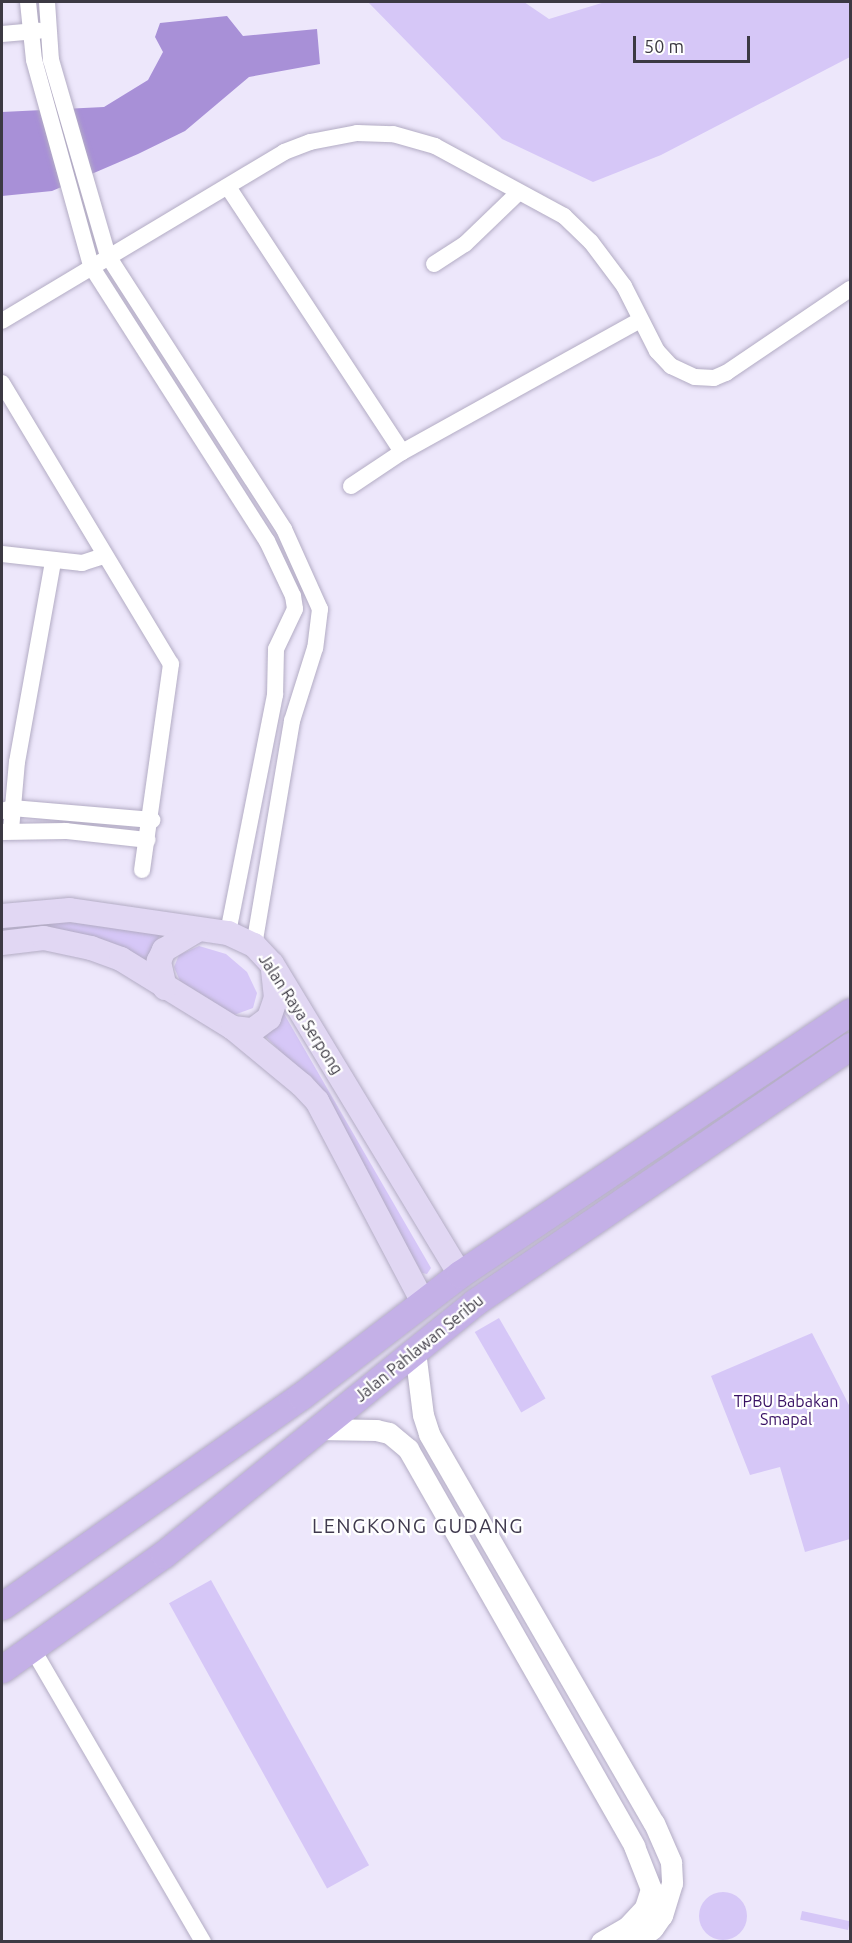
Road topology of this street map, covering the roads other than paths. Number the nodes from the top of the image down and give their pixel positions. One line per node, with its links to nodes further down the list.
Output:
1 (28, 2): 4 (street)
2 (47, 2): 3 (street)
3 (50, 31): 4 (street); 8 (street)
4 (31, 32): 5 (street); 10 (street)
5 (2, 34)
6 (228, 187): 7 (street); 8 (street); 15 (street)
7 (519, 192): 9 (street); 12 (street)
8 (108, 256): 10 (street); 26 (street)
9 (434, 264)
10 (91, 266): 13 (street); 25 (street)
11 (850, 289): 12 (street)
12 (640, 320): 15 (street)
13 (2, 321)
14 (2, 383): 18 (street)
15 (402, 452): 16 (street)
16 (351, 486)
17 (2, 554): 19 (street)
18 (104, 556): 19 (street); 21 (street)
19 (53, 561): 20 (street)
20 (7, 810): 21 (street); 22 (street)
21 (152, 820): 23 (street)
22 (6, 831): 23 (street)
23 (148, 840): 24 (street)
24 (142, 870)
25 (240, 872): 26 (street); 29 (street)
26 (265, 879): 31 (street)
27 (2, 916): 28 (main road, Jalan Raya Serpong)
28 (197, 930): 29 (main road, Jalan Raya Serpong); 33 (main road)
29 (228, 933): 31 (main road, Jalan Raya Serpong)
30 (2, 943): 33 (main road)
31 (254, 945): 32 (main road, Jalan Raya Serpong)
32 (272, 964): 35 (main road); 37 (main road, Jalan Raya Serpong)
33 (165, 988): 35 (main road)
34 (850, 1012): 37 (main road, Jalan Pahlawan Seribu)
35 (232, 1028): 38 (main road)
36 (850, 1046): 39 (main road, Jalan Pahlawan Seribu)
37 (460, 1274): 38 (main road, Jalan Pahlawan Seribu)
38 (423, 1302): 43 (main road, Jalan Pahlawan Seribu)
39 (415, 1351): 40 (main road, Jalan Pahlawan Seribu); 41 (street)
40 (317, 1429): 42 (street); 44 (main road, Jalan Pahlawan Seribu)
41 (429, 1434): 42 (street); 46 (street)
42 (408, 1449): 47 (street)
43 (2, 1606)
44 (32, 1648): 45 (main road, Jalan Pahlawan Seribu); 48 (street)
45 (2, 1669)
46 (672, 1883): 47 (street); 50 (street)
47 (651, 1889): 49 (street)
48 (203, 1941)
49 (601, 1941)
50 (636, 1941)

